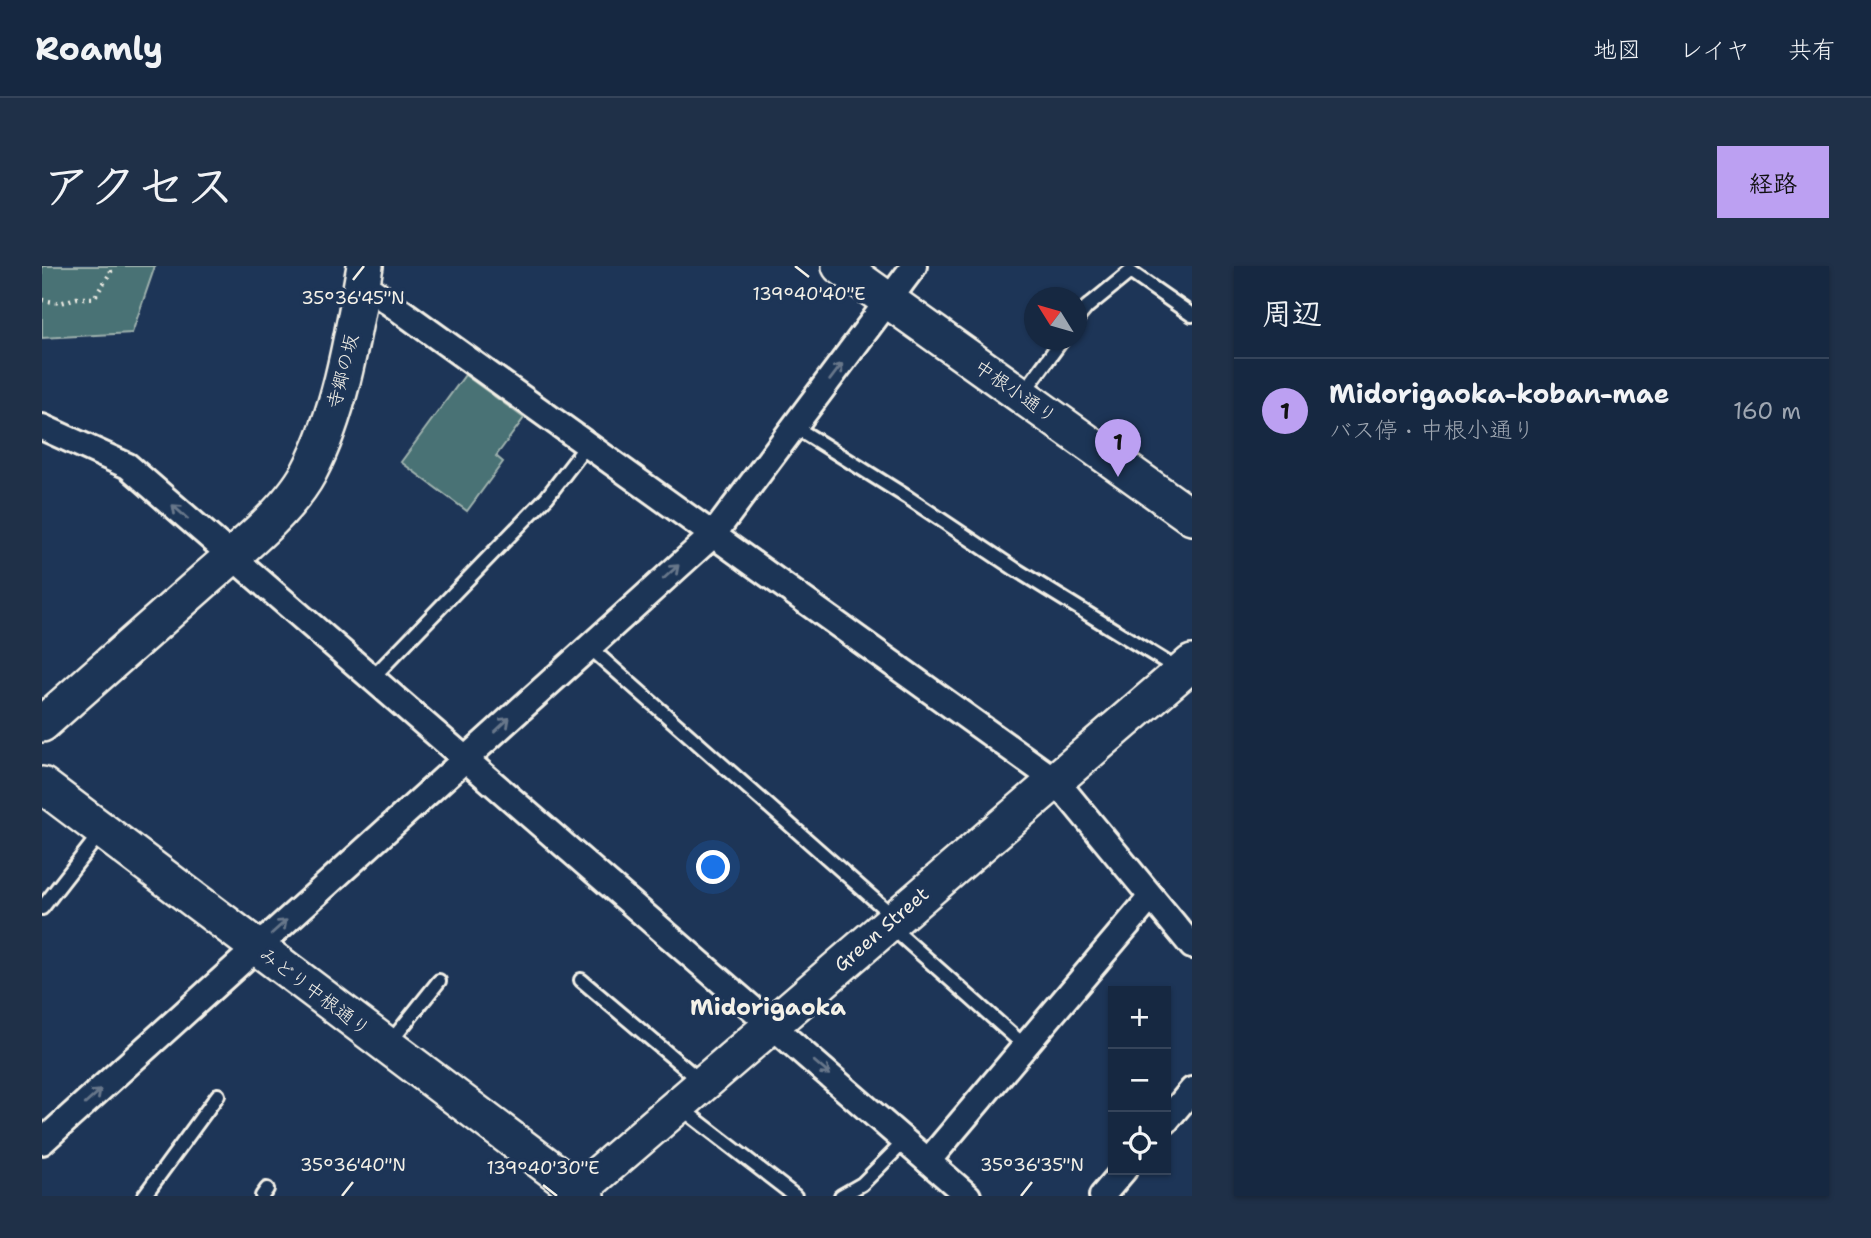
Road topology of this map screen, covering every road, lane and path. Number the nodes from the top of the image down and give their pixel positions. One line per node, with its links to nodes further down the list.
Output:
1 (110, 266): 5 (path)
2 (840, 266): 6 (street, 中根小通り)
3 (914, 266): 6 (street)
4 (363, 274): 13 (street); 16 (street, 寺郷の坂)
5 (42, 300)
6 (888, 300): 10 (street, 中根小通り); 11 (street, one-way to 6)
7 (1087, 307): 8 (lane)
8 (1192, 315)
9 (1055, 350): 10 (lane)
10 (1022, 395): 14 (street, 中根小通り)
11 (795, 426): 15 (street); 18 (lane)
12 (42, 427): 16 (street, one-way to 12)
13 (587, 445): 15 (street); 19 (lane)
14 (1192, 516)
15 (713, 535): 17 (street, one-way to 15); 22 (street)
16 (231, 557): 19 (street); 20 (street, 寺郷の坂)
17 (587, 646): 21 (street, one-way to 17); 27 (lane)
18 (1187, 668): 22 (street, Green Street)
19 (372, 678): 21 (street)
20 (42, 724)
21 (464, 760): 29 (street, one-way to 21); 32 (street)
22 (1056, 781): 25 (street); 27 (street, Green Street)
23 (42, 785): 24 (street, みどり中根通り)
24 (102, 830): 26 (lane); 29 (street, みどり中根通り)
25 (1151, 897): 28 (street); 34 (street)
26 (42, 908)
27 (891, 920): 32 (street, Green Street); 34 (lane)
28 (1192, 946)
29 (257, 947): 33 (street, みどり中根通り); 40 (street, one-way to 29)
30 (581, 980): 36 (lane)
31 (439, 981): 33 (lane)
32 (771, 1023): 36 (street, Green Street); 39 (street, one-way to 39)
33 (388, 1045): 43 (street, みどり中根通り)
34 (1026, 1047): 41 (street)
35 (1192, 1090): 38 (street)
36 (690, 1094): 43 (street, Green Street); 45 (lane)
37 (218, 1095): 44 (lane)
38 (1171, 1115)
39 (905, 1141): 41 (street); 46 (lane)
40 (42, 1142)
41 (928, 1161): 47 (street)
42 (1120, 1175): 48 (street)
43 (579, 1194)
44 (144, 1196)
45 (795, 1196)
46 (841, 1196)
47 (968, 1196)
48 (1102, 1196)

